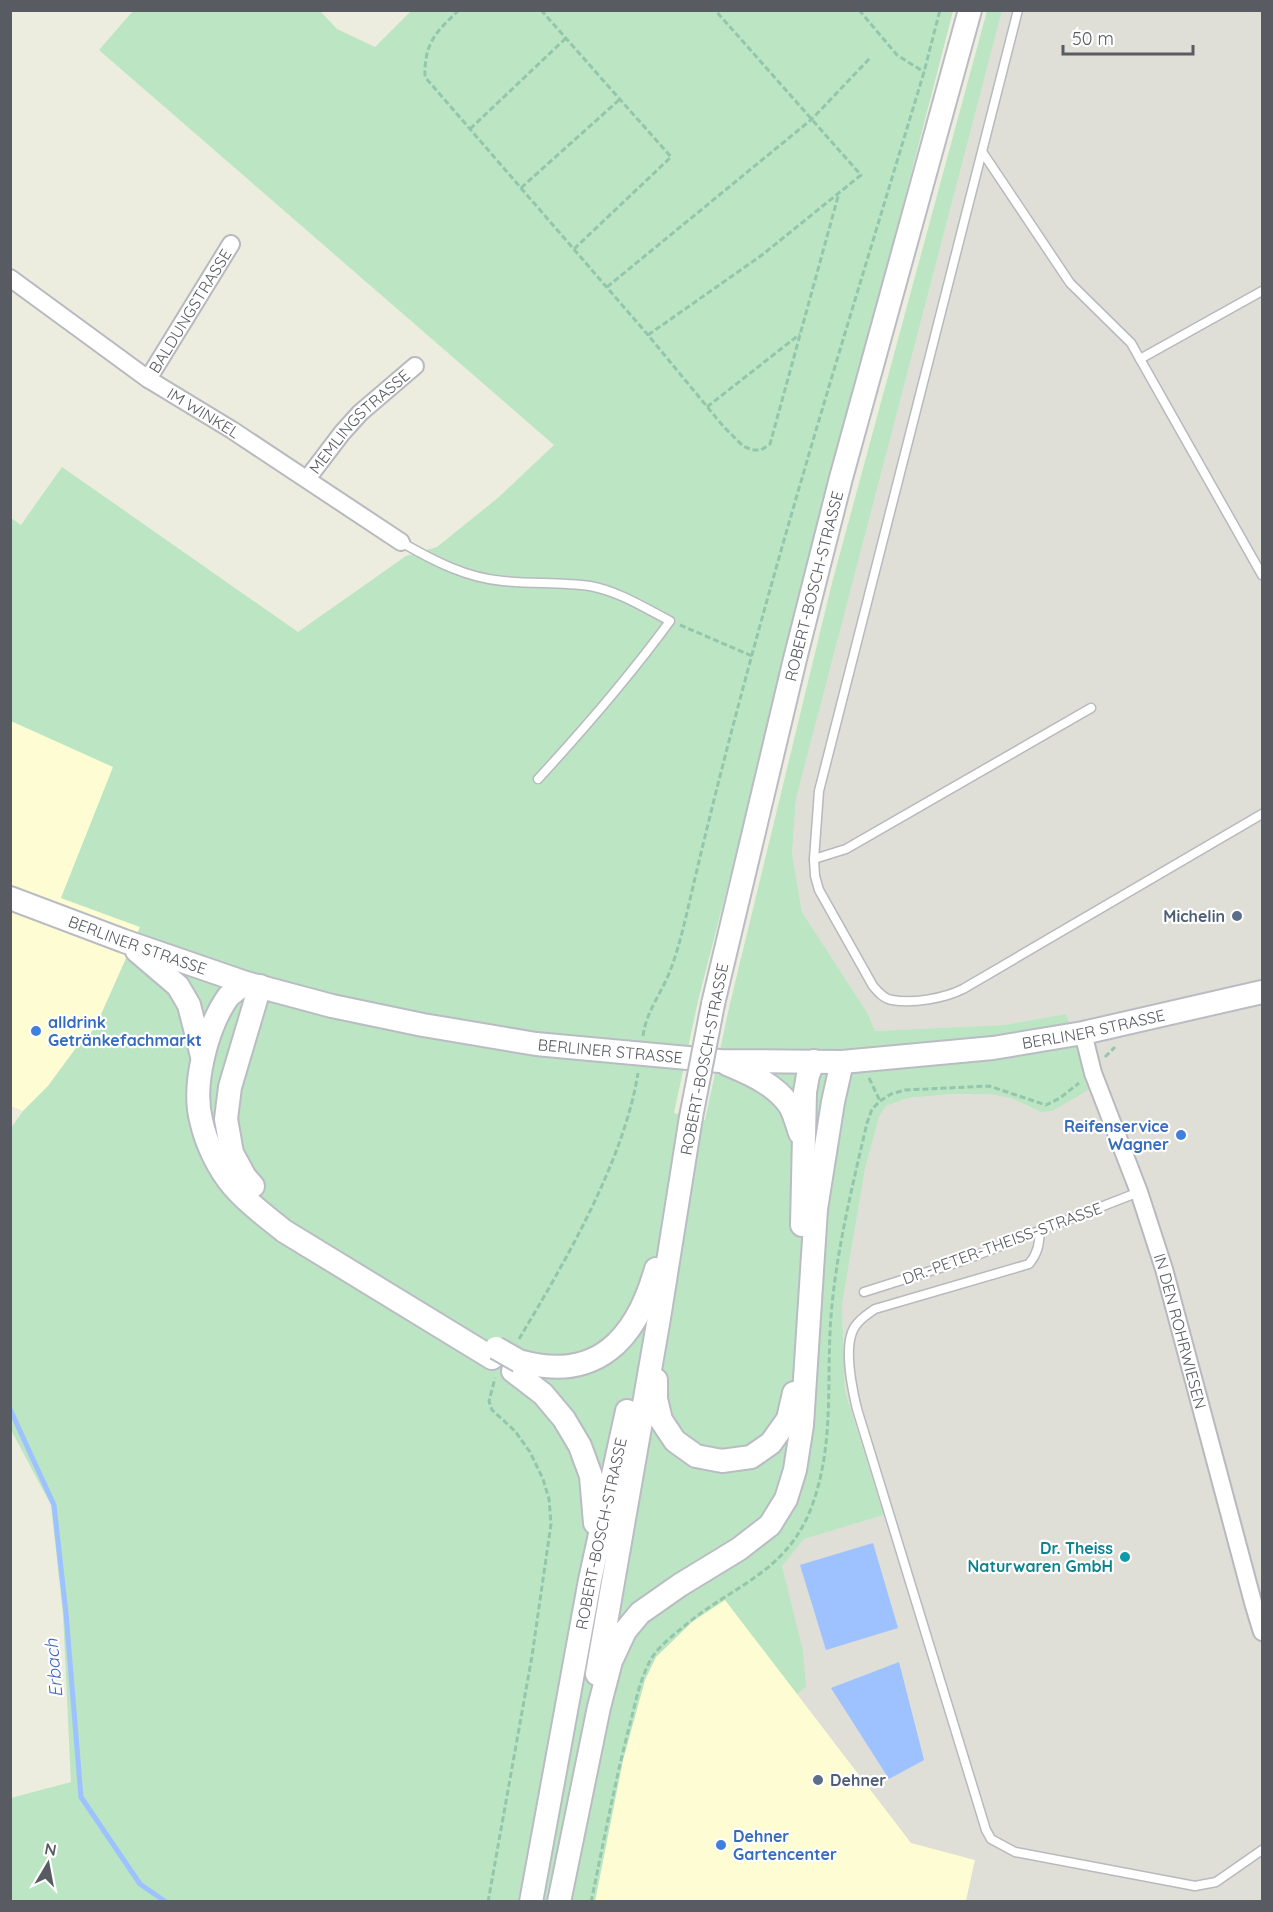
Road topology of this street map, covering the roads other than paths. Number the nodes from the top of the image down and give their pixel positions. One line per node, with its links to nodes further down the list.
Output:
1 (970, 10): 27 (main road, ROBERT-BOSCH-STRASSE, bridge)
2 (1018, 10): 3 (lane)
3 (983, 153): 7 (lane); 16 (lane)
4 (231, 244): 9 (street, BALDUNGSTRASSE)
5 (10, 278): 9 (street, IM WINKEL)
6 (1263, 291): 7 (lane)
7 (1140, 359): 12 (lane)
8 (416, 366): 10 (street, MEMLINGSTRASSE)
9 (148, 379): 10 (street, IM WINKEL)
10 (307, 479): 11 (street, IM WINKEL)
11 (400, 542): 14 (lane)
12 (1263, 575)
13 (1091, 708): 16 (lane)
14 (538, 779)
15 (1263, 814): 16 (lane)
16 (814, 859)
17 (10, 898): 18 (main road, BERLINER STRASSE)
18 (124, 941): 19 (main road, BERLINER STRASSE); 22 (main road)
19 (253, 984): 22 (main road); 23 (main road, BERLINER STRASSE); 33 (main road)
20 (1263, 992): 21 (main road, BERLINER STRASSE)
21 (1083, 1033): 25 (main road, BERLINER STRASSE); 28 (street, IN DEN ROHRWIESEN)
22 (202, 1056): 33 (main road)
23 (720, 1061): 24 (main road, BERLINER STRASSE); 26 (main road)
24 (814, 1061): 25 (main road, BERLINER STRASSE); 26 (main road)
25 (842, 1062): 38 (main road)
26 (803, 1140): 32 (main road)
27 (682, 1167): 30 (main road, ROBERT-BOSCH-STRASSE); 32 (main road, ROBERT-BOSCH-STRASSE)
28 (1138, 1192): 29 (lane, DR.-PETER-THEISS-STRASSE); 35 (street, IN DEN ROHRWIESEN)
29 (1040, 1230): 31 (lane, DR.-PETER-THEISS-STRASSE); 36 (lane)
30 (665, 1236): 33 (main road); 34 (main road, ROBERT-BOSCH-STRASSE)
31 (864, 1292)
32 (659, 1318): 38 (main road, ROBERT-BOSCH-STRASSE)
33 (505, 1359): 34 (main road)
34 (590, 1580): 37 (main road, ROBERT-BOSCH-STRASSE)
35 (1263, 1632)
36 (1263, 1850)
37 (531, 1902)
38 (559, 1902)

